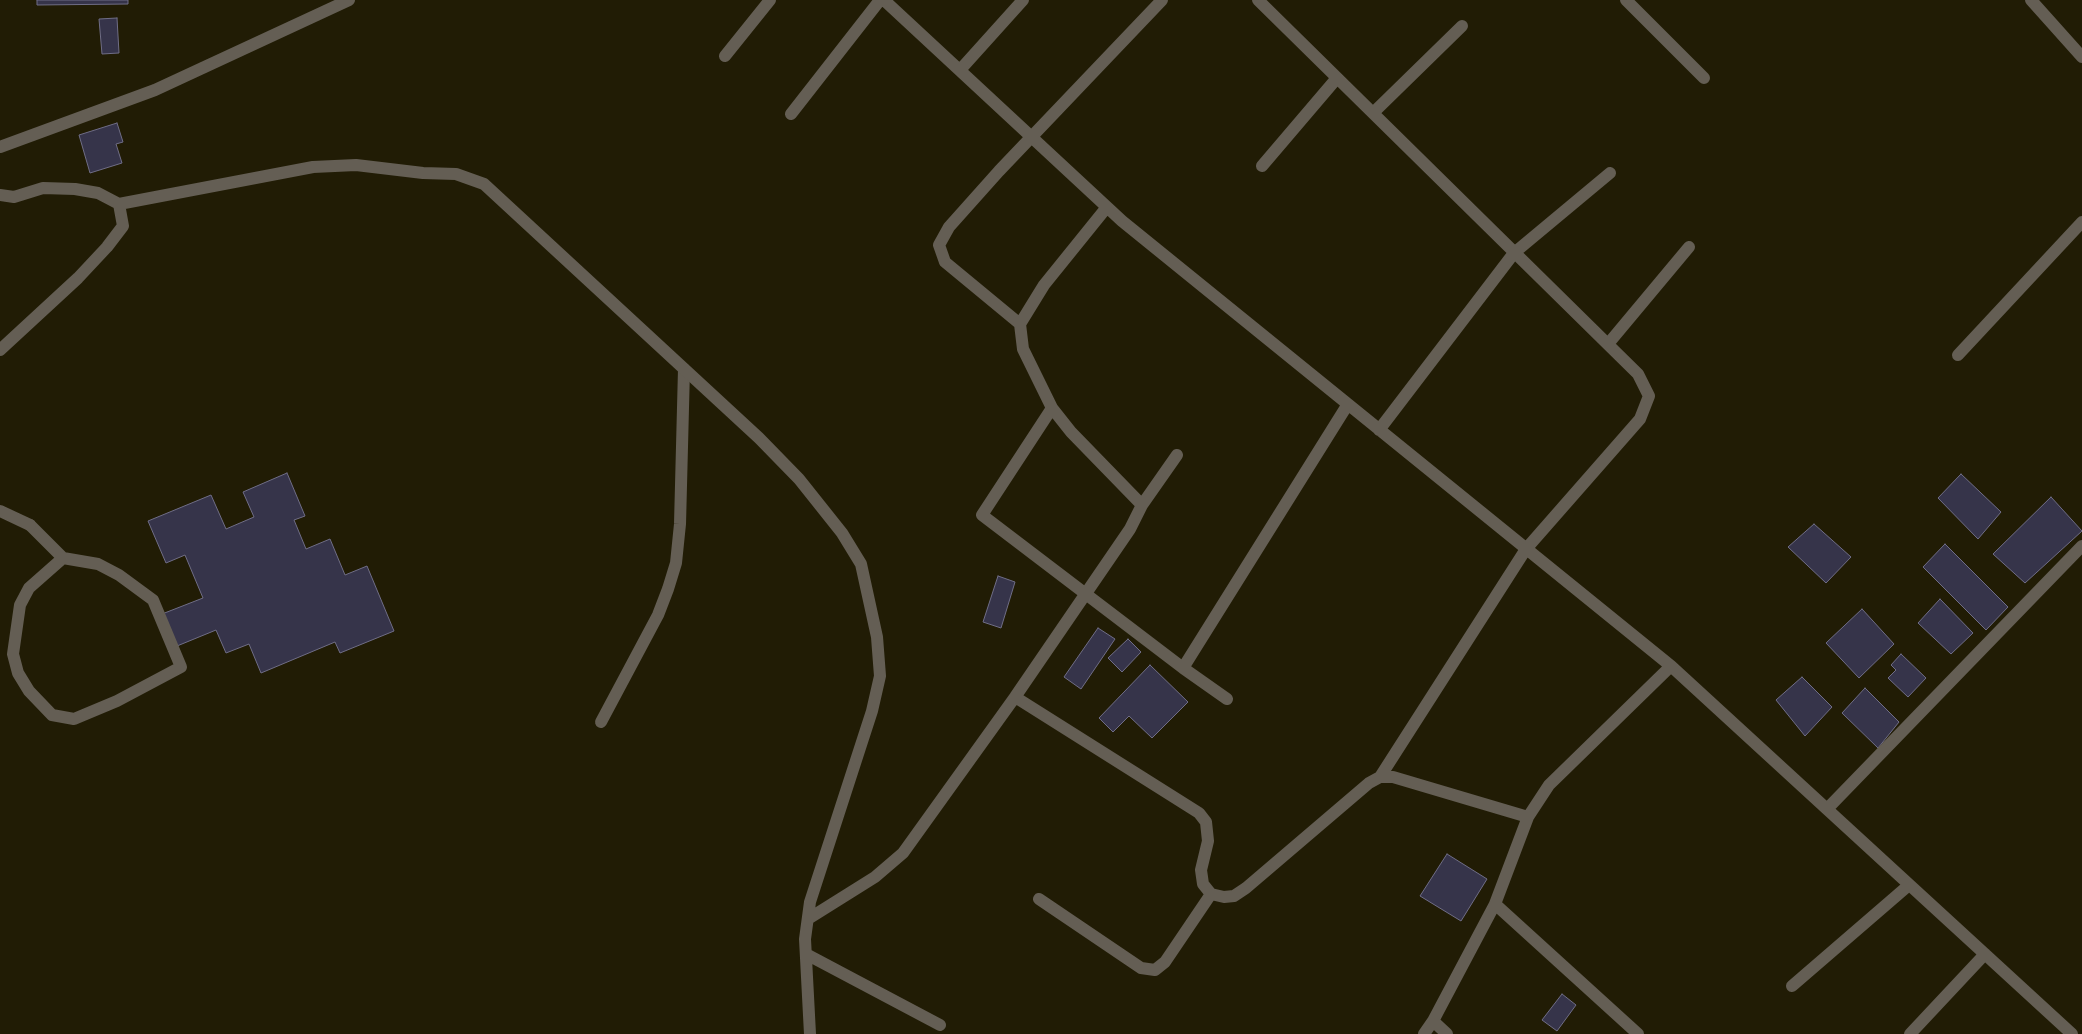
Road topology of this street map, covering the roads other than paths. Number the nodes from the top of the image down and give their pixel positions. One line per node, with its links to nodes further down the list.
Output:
1 (349, 0): 19 (street)
2 (770, 0): 11 (street)
3 (880, 0): 17 (street)
4 (884, 0): 13 (street)
5 (1023, 0): 13 (street)
6 (1162, 0): 18 (street)
7 (1258, 0): 14 (street)
8 (1626, 0): 15 (street)
9 (2030, 0): 12 (street)
10 (1462, 26): 16 (street)
11 (725, 56)
12 (2082, 57)
13 (960, 70): 18 (street)
14 (1337, 78): 16 (street); 20 (street)
15 (1704, 78)
16 (1373, 113): 27 (street)
17 (790, 114)
18 (1031, 136): 24 (street); 28 (street)
19 (0, 147)
20 (1262, 166)
21 (1610, 173): 27 (street)
22 (0, 195): 23 (street)
23 (119, 204): 30 (street); 32 (street)
24 (1107, 207): 28 (street); 33 (street)
25 (2082, 222): 31 (street)
26 (1689, 247): 29 (street)
27 (1514, 253): 29 (street); 35 (street)
28 (1020, 324): 34 (street)
29 (1608, 344): 40 (street)
30 (0, 350)
31 (1958, 355)
32 (684, 369): 47 (street); 55 (street)
33 (1348, 404): 35 (street); 44 (street)
34 (1052, 408): 37 (street); 42 (street)
35 (1379, 430): 40 (street)
36 (1177, 455): 37 (street)
37 (1142, 505): 42 (street)
38 (0, 511): 41 (street)
39 (2082, 546): 49 (street)
40 (1526, 548): 43 (street); 48 (street)
41 (63, 558): 41 (street)
42 (1085, 594): 44 (street); 45 (street)
43 (1671, 666): 49 (street); 50 (street)
44 (1182, 668): 46 (street)
45 (1015, 697): 52 (street); 55 (street)
46 (1227, 699)
47 (601, 722)
48 (1380, 777): 50 (street); 52 (street)
49 (1827, 809): 51 (street)
50 (1528, 817): 54 (street)
51 (1909, 885): 57 (street); 58 (street)
52 (1211, 894): 53 (street)
53 (1039, 899)
54 (1495, 904): 59 (street); 64 (street)
55 (808, 919): 56 (street)
56 (806, 954): 60 (street); 61 (street)
57 (1985, 954): 65 (street); 66 (street)
58 (1792, 986)
59 (1433, 1021): 62 (street); 63 (street)
60 (940, 1026)
61 (810, 1034)
62 (1424, 1034)
63 (1448, 1034)
64 (1638, 1034)
65 (1910, 1034)
66 (2072, 1034)

